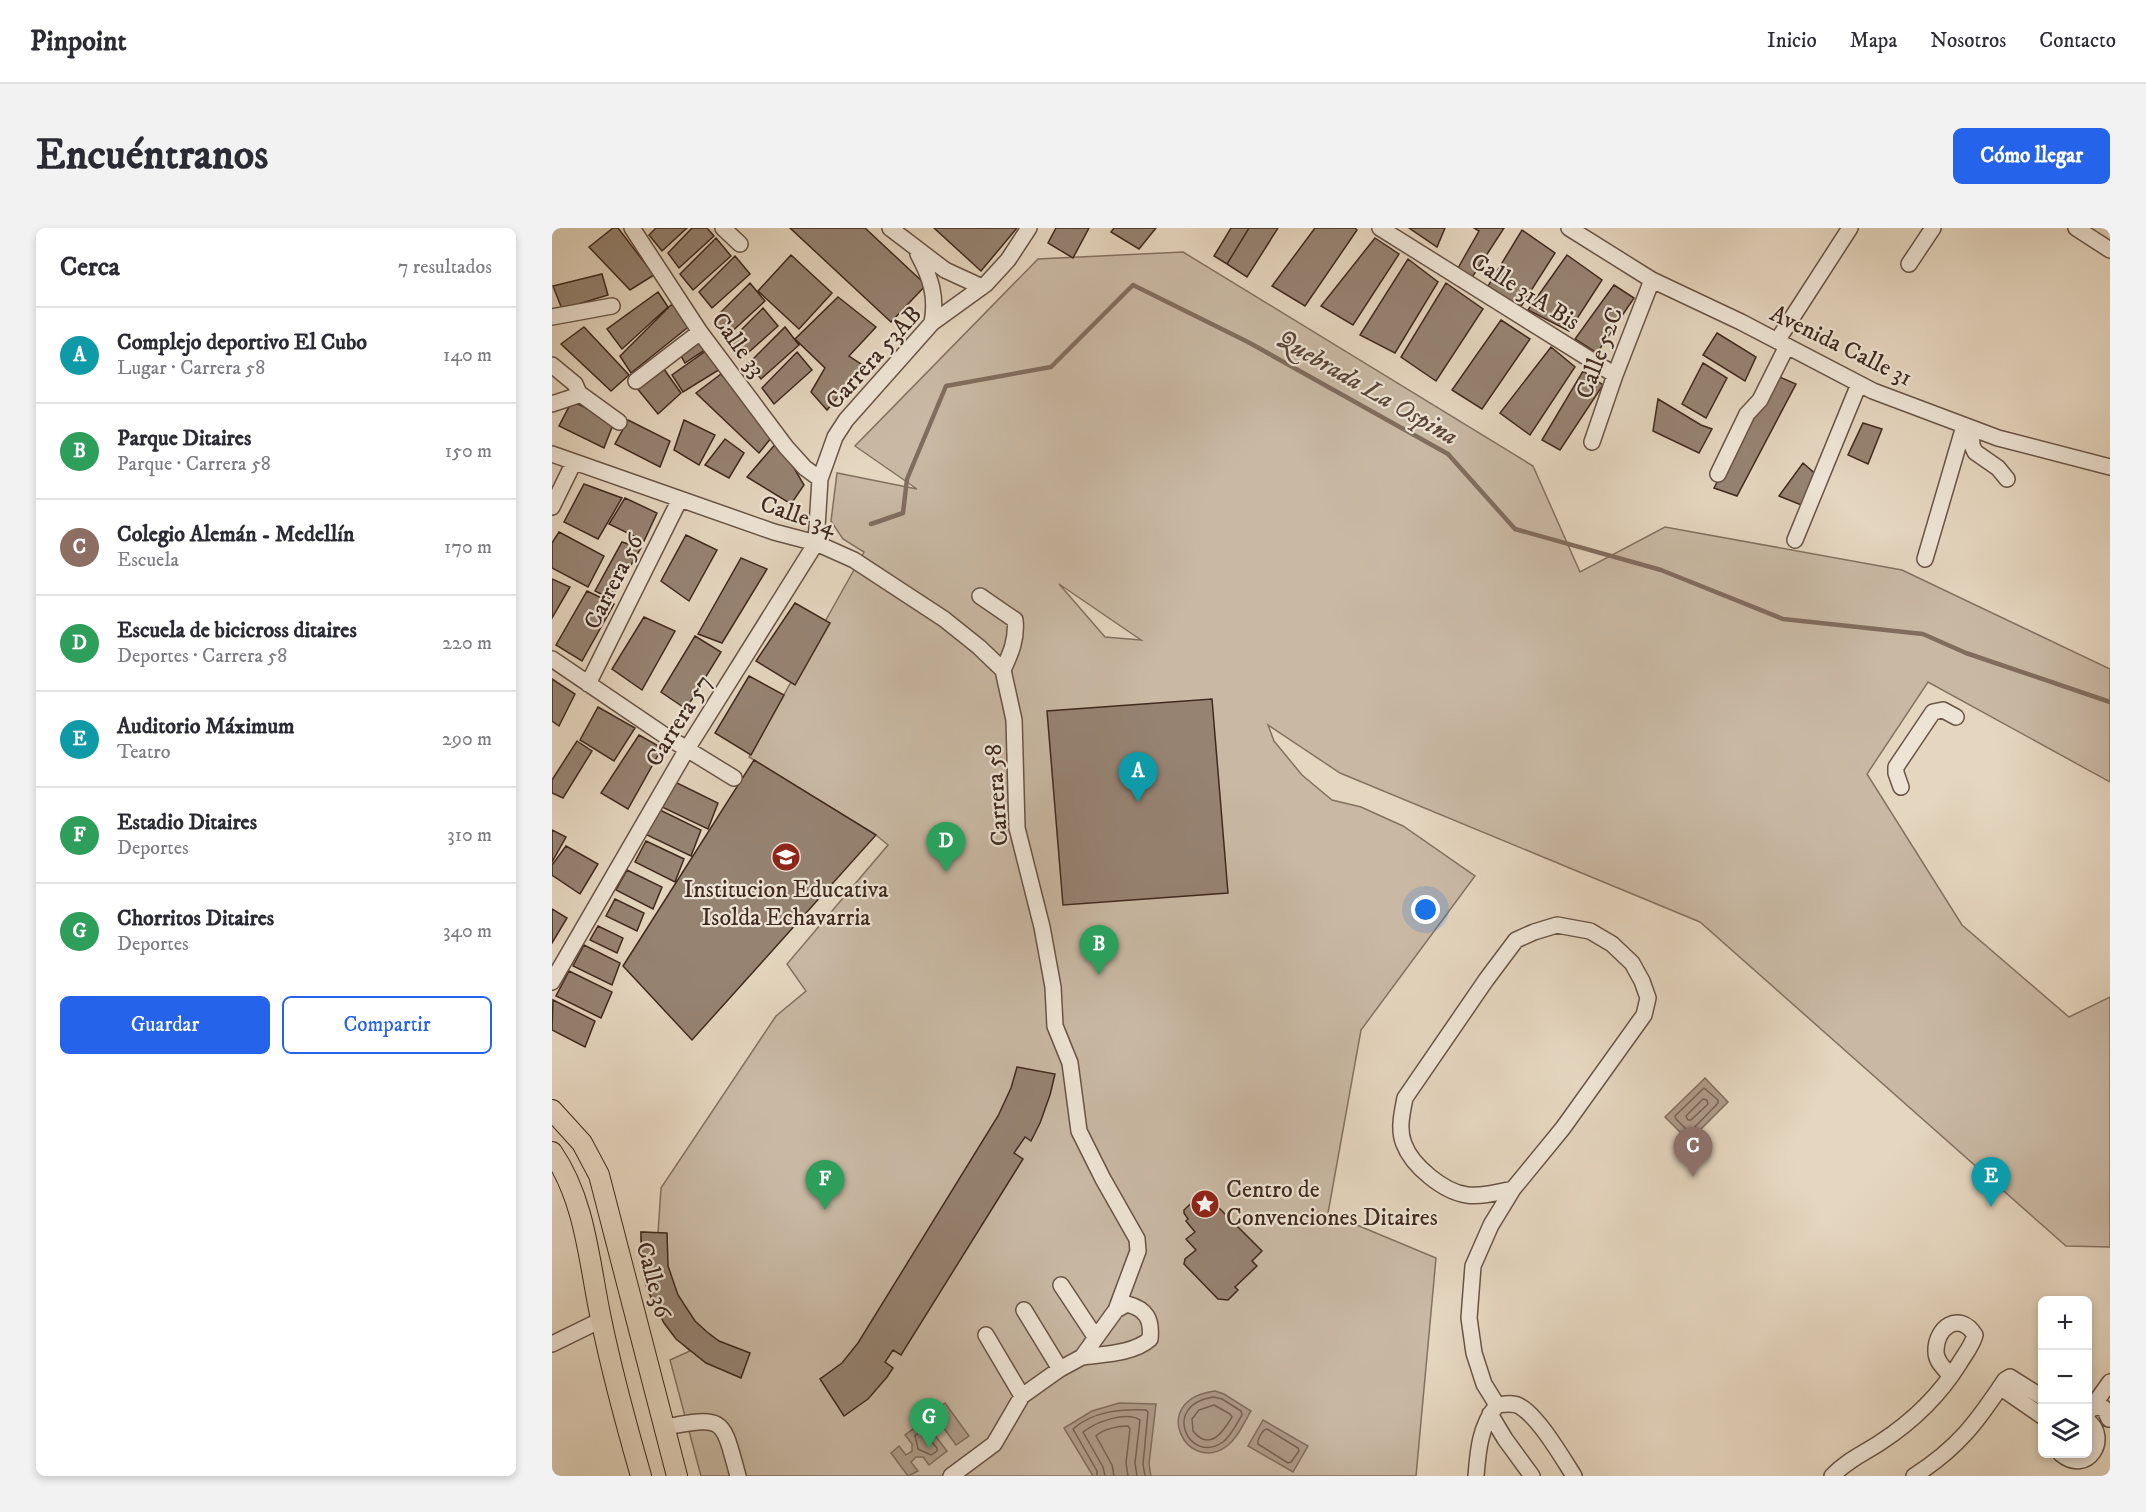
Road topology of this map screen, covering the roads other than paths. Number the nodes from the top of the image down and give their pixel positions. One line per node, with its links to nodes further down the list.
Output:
1 (632, 228): 19 (street, Calle 33)
2 (723, 228): 10 (street)
3 (890, 228): 11 (street)
4 (1029, 228): 15 (street, Carrera 53AB)
5 (1569, 228): 14 (street, Avenida Calle 31)
6 (1850, 228): 20 (street)
7 (1933, 228): 13 (street)
8 (2076, 228): 12 (street)
9 (1385, 229): 22 (street, Calle 31A Bis)
10 (740, 244)
11 (915, 249): 15 (street); 18 (street)
12 (2110, 250)
13 (1909, 264)
14 (1652, 280): 20 (street, Avenida Calle 31); 22 (street, Calle 52C)
15 (982, 287): 18 (street, Carrera 53AB)
16 (612, 306): 17 (street)
17 (552, 317)
18 (932, 323): 30 (street, Carrera 53AB)
19 (700, 332): 23 (street); 33 (street, Calle 33)
20 (1782, 344): 24 (street, Avenida Calle 31); 35 (street)
21 (552, 365): 25 (street)
22 (1615, 375): 29 (street, Calle 52C)
23 (636, 381)
24 (1859, 384): 28 (street, Avenida Calle 31); 40 (street)
25 (579, 393): 26 (street); 27 (street)
26 (552, 404)
27 (619, 422)
28 (1968, 427): 34 (street, Avenida Calle 31); 36 (street); 42 (street)
29 (1592, 442)
30 (829, 450): 33 (street); 37 (street, Carrera 53AB)
31 (552, 453): 32 (street, Calle 34)
32 (574, 462): 38 (street, Calle 34); 39 (street)
33 (803, 466): 37 (street, Calle 33)
34 (2110, 467)
35 (1718, 474)
36 (2007, 479)
37 (820, 480): 41 (street, Carrera 57)
38 (680, 499): 41 (street, Calle 34); 46 (street, Carrera 56)
39 (552, 507)
40 (1795, 540)
41 (816, 543): 45 (street, Calle 34); 48 (street, Carrera 57)
42 (1925, 559)
43 (980, 596): 45 (street)
44 (552, 659): 46 (street)
45 (1003, 670): 57 (street, Carrera 58)
46 (588, 684): 48 (street)
47 (1956, 717): 50 (street)
48 (687, 749): 49 (street); 51 (street, Carrera 57)
49 (734, 778)
50 (1901, 787)
51 (552, 982)
52 (552, 1110): 72 (main road, Calle 36)
53 (552, 1152): 58 (main road)
54 (1513, 1189): 54 (street); 69 (street)
55 (1062, 1285): 60 (street)
56 (1024, 1310): 63 (street)
57 (1116, 1310): 60 (street, Carrera 58); 62 (street)
58 (601, 1320): 61 (street); 75 (main road)
59 (986, 1335): 68 (street)
60 (1096, 1338): 62 (street, Carrera 58)
61 (552, 1344)
62 (1082, 1357): 63 (street)
63 (1060, 1369): 68 (street)
64 (1951, 1376): 82 (street)
65 (2005, 1382): 67 (street); 70 (street); 83 (street)
66 (2110, 1382): 71 (street)
67 (2038, 1394)
68 (1022, 1396): 78 (street)
69 (1494, 1410): 79 (street); 80 (street); 81 (street)
70 (2038, 1412)
71 (2098, 1418): 73 (street)
72 (665, 1427): 76 (main road, Calle 36); 77 (street)
73 (2094, 1461): 74 (street); 84 (street)
74 (2068, 1464)
75 (640, 1476)
76 (677, 1476)
77 (738, 1476)
78 (951, 1476)
79 (1476, 1476)
80 (1532, 1476)
81 (1574, 1476)
82 (1832, 1476)
83 (1914, 1476)
84 (2089, 1476)

